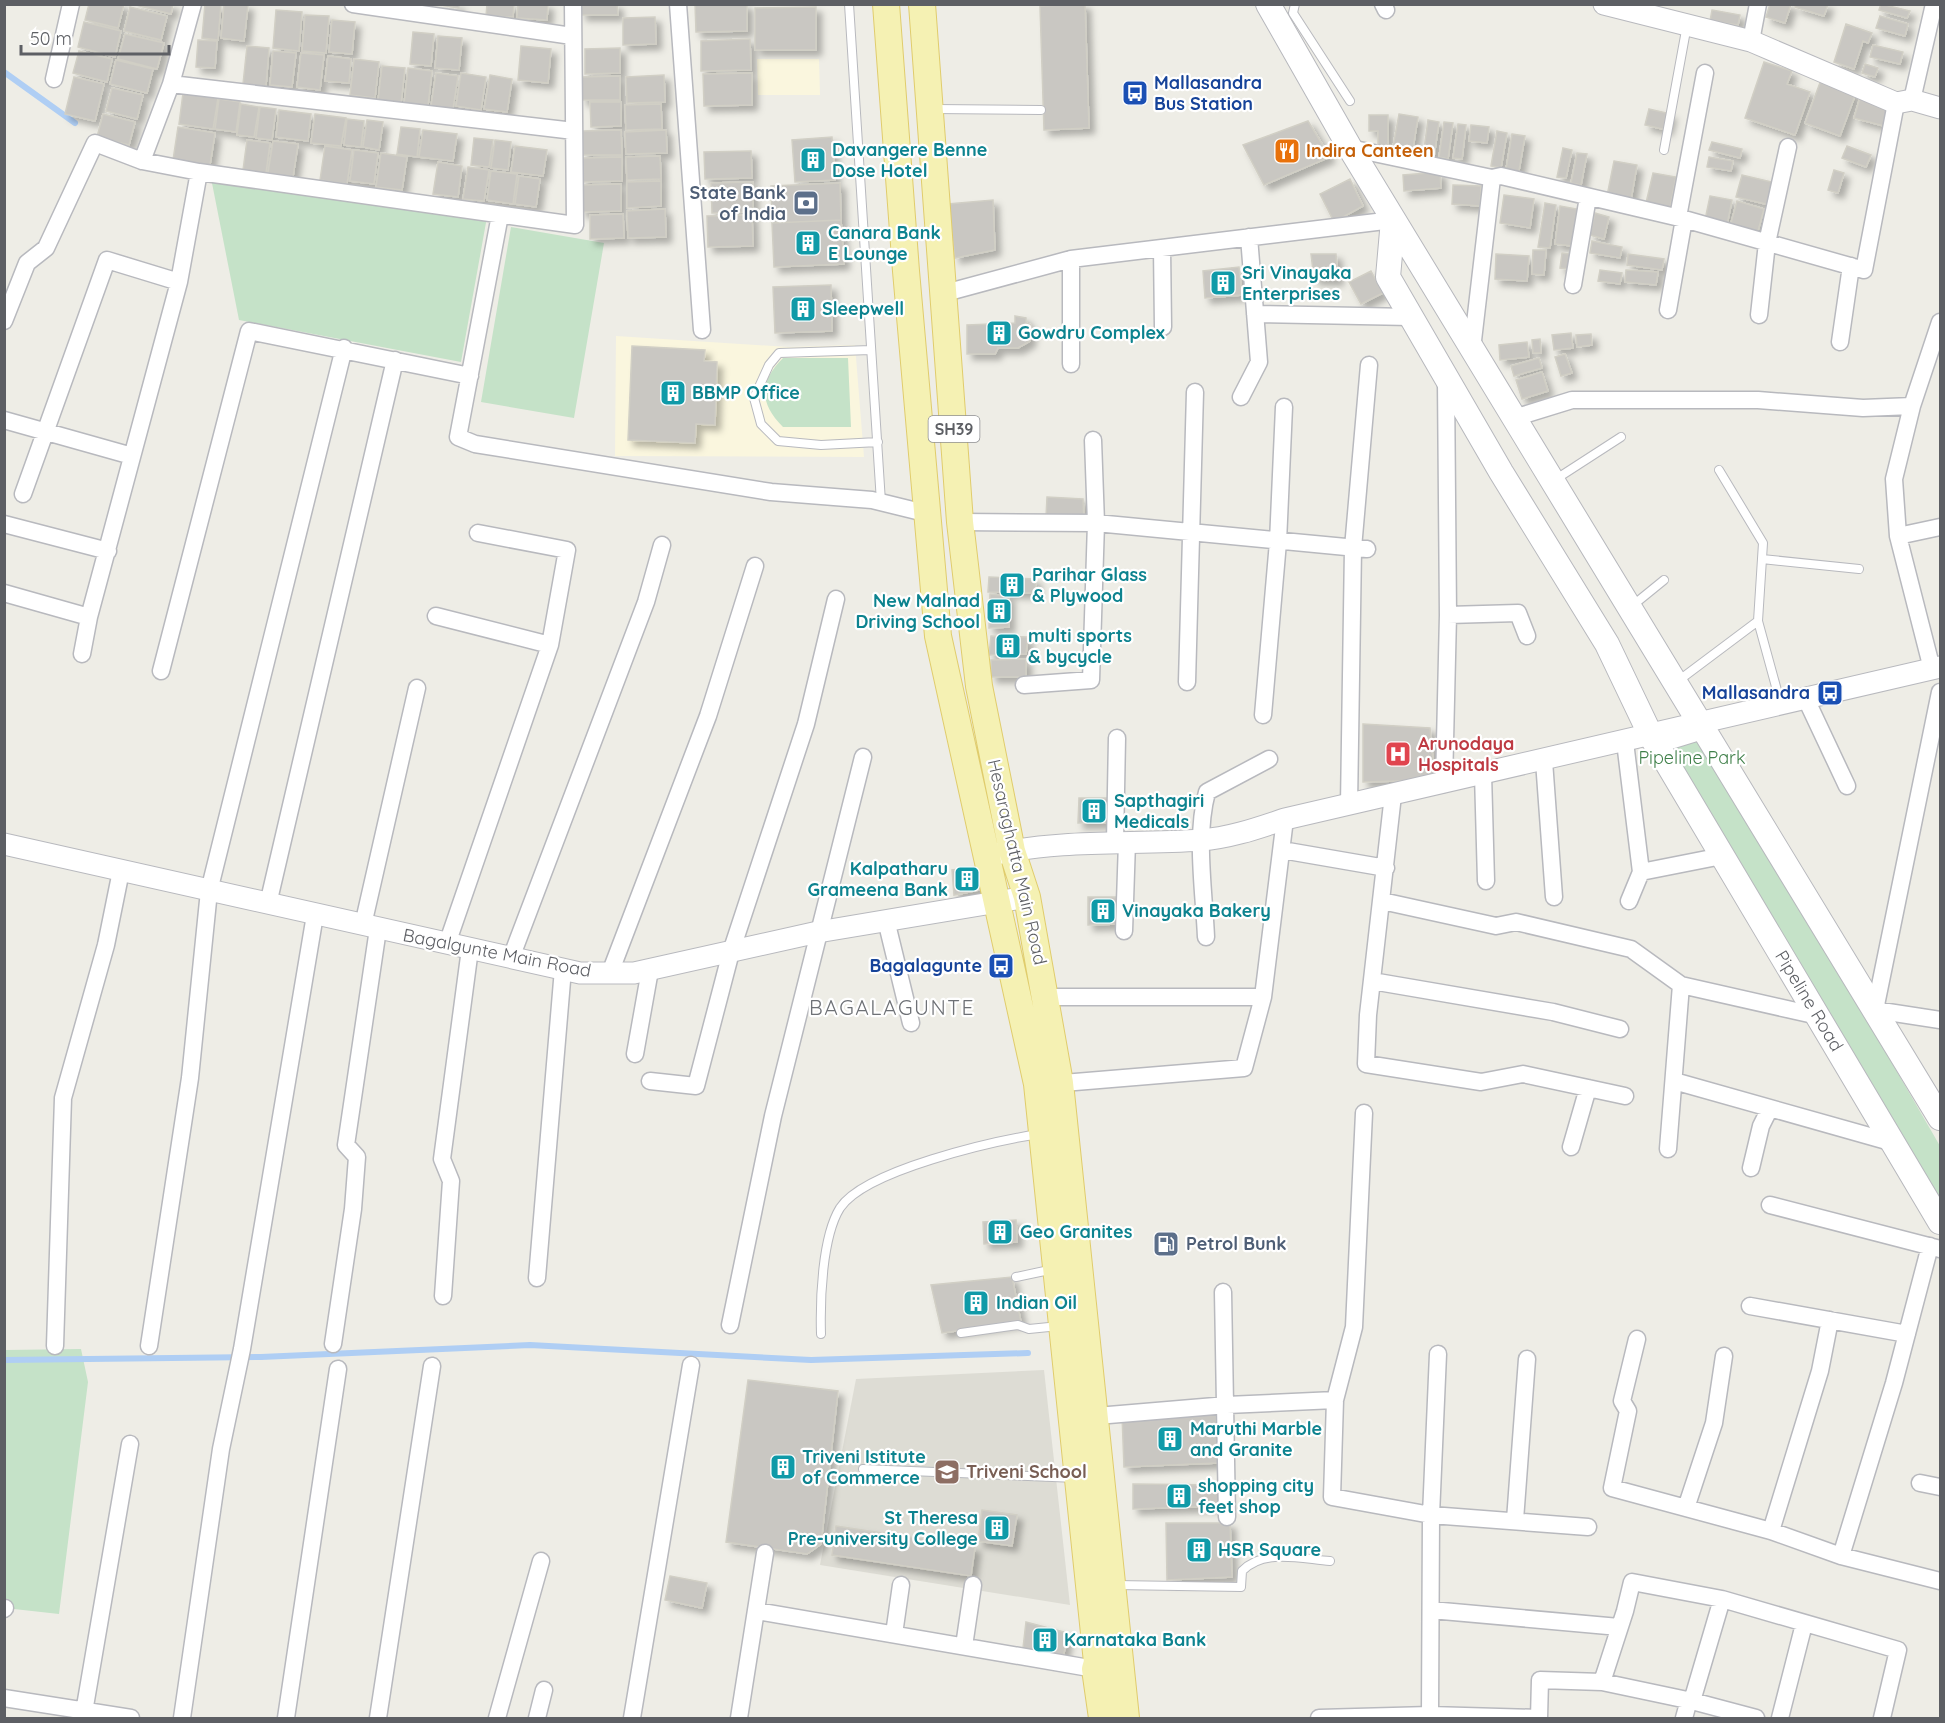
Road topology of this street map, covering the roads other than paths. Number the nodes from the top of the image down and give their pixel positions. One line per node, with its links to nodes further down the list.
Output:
1 (71, 4): 19 (street)
2 (193, 4): 20 (street)
3 (354, 4): 16 (street)
4 (573, 4): 16 (street)
5 (678, 4): 51 (street)
6 (849, 4): 56 (lane)
7 (886, 4): 77 (main road, Hesaraghatta Main Road)
8 (922, 4): 24 (main road, Hesaraghatta Main Road / SH39)
9 (1268, 4): 28 (main road)
10 (1295, 4): 21 (lane)
11 (1604, 4): 14 (street)
12 (1758, 4): 17 (street)
13 (1934, 4): 22 (street)
14 (1655, 10): 15 (street)
15 (1687, 25): 17 (street); 29 (lane)
16 (572, 36): 26 (street)
17 (1751, 41): 22 (street)
18 (1705, 73): 35 (street)
19 (54, 79)
20 (171, 84): 26 (street); 30 (street)
21 (1350, 101)
22 (1904, 101): 23 (street); 41 (street)
23 (1941, 108)
24 (931, 109): 25 (lane); 44 (main road, Hesaraghatta Main Road / SH39)
25 (1041, 110)
26 (574, 131): 34 (street)
27 (1788, 147): 38 (street)
28 (1350, 148): 32 (street); 36 (main road)
29 (1664, 150)
30 (142, 161): 31 (street); 49 (street)
31 (200, 172): 34 (street); 42 (street)
32 (1492, 178): 33 (street); 55 (street)
33 (1588, 198): 35 (street); 43 (street)
34 (501, 215): 61 (street)
35 (1681, 218): 38 (street); 45 (street)
36 (1394, 220): 37 (street); 48 (main road, Pipeline Road); 55 (main road)
37 (1249, 237): 39 (street); 46 (street)
38 (1767, 243): 41 (street); 47 (street)
39 (1162, 248): 40 (street); 50 (street)
40 (1071, 259): 44 (street); 58 (street)
41 (1851, 266): 53 (street)
42 (179, 282): 68 (street); 72 (street)
43 (1573, 285)
44 (945, 293): 78 (main road, Hesaraghatta Main Road / SH39)
45 (1668, 310)
46 (1255, 314): 48 (street); 63 (street)
47 (1759, 315)
48 (1411, 317): 60 (main road, Pipeline Road)
49 (4, 321)
50 (1163, 327)
51 (702, 330)
52 (1939, 331): 64 (street)
53 (1840, 342)
54 (344, 348): 57 (street); 104 (street); 137 (street)
55 (1472, 349): 66 (main road)
56 (871, 350): 71 (lane); 71 (lane)
57 (395, 360): 61 (street); 143 (street)
58 (1071, 364)
59 (1369, 365): 87 (street)
60 (1446, 374): 96 (street); 114 (main road, Pipeline Road)
61 (470, 376): 76 (street)
62 (1195, 392): 83 (street)
63 (1241, 397)
64 (1912, 406): 66 (street); 84 (street)
65 (1284, 407): 85 (street)
66 (1514, 418): 74 (main road)
67 (4, 420): 68 (street)
68 (44, 431): 72 (street); 75 (street)
69 (1621, 437): 74 (lane)
70 (1093, 440): 79 (street)
71 (878, 442): 76 (lane)
72 (132, 456): 88 (street)
73 (1719, 470): 89 (lane)
74 (1553, 482): 95 (main road)
75 (23, 494)
76 (881, 502): 77 (street)
77 (929, 514): 132 (main road, Hesaraghatta Main Road)
78 (960, 522): 79 (street); 130 (main road, Hesaraghatta Main Road / SH39)
79 (1096, 523): 83 (street); 107 (street)
80 (4, 524): 88 (street)
81 (1941, 527): 84 (street)
82 (478, 533): 101 (street)
83 (1190, 533): 85 (street); 105 (street)
84 (1898, 536): 103 (street)
85 (1278, 542): 87 (street); 112 (street)
86 (662, 545): 153 (street)
87 (1360, 548): 124 (street)
88 (108, 551): 98 (street)
89 (1762, 560): 91 (lane); 99 (lane)
90 (755, 566): 156 (street)
91 (1859, 569)
92 (1664, 580): 95 (lane)
93 (4, 593): 98 (street)
94 (836, 599): 152 (street)
95 (1630, 608): 106 (main road)
96 (1448, 615): 100 (street); 121 (street)
97 (436, 616): 101 (street)
98 (89, 617): 102 (street)
99 (1758, 621): 106 (lane); 111 (lane)
100 (1527, 636)
101 (550, 645): 150 (street)
102 (82, 654)
103 (1936, 668): 110 (street)
104 (161, 671)
105 (1187, 682)
106 (1675, 682): 113 (main road)
107 (1024, 685)
108 (417, 688): 146 (street)
109 (1941, 692): 161 (street)
110 (1806, 699): 111 (street); 122 (street)
111 (1781, 705): 113 (street)
112 (1263, 715)
113 (1701, 724): 114 (street); 161 (main road)
114 (1651, 736): 116 (street); 131 (main road, Pipeline Road)
115 (1117, 738): 127 (street)
116 (1625, 742): 119 (street); 135 (street)
117 (863, 757): 148 (street)
118 (1269, 759): 126 (street)
119 (1544, 760): 120 (street); 139 (street)
120 (1483, 774): 121 (street); 136 (street)
121 (1444, 784): 123 (street)
122 (1847, 786)
123 (1393, 795): 124 (street); 133 (street)
124 (1349, 805): 125 (street)
125 (1285, 819): 126 (street); 129 (street)
126 (1203, 840): 127 (street); 149 (street)
127 (1121, 842): 130 (street); 147 (street)
128 (4, 844): 134 (street, Bagalgunte Main Road)
129 (1282, 850): 133 (street); 160 (street)
130 (1011, 851): 132 (street); 138 (main road, Hesaraghatta Main Road / SH39)
131 (1722, 856): 135 (street); 162 (main road, Pipeline Road)
132 (985, 857): 142 (main road, Hesaraghatta Main Road)
133 (1386, 868): 140 (street)
134 (121, 871): 137 (street, Bagalgunte Main Road); 199 (street)
135 (1641, 872): 141 (street)
136 (1486, 881)
137 (208, 891): 143 (street, Bagalgunte Main Road); 200 (street)
138 (1027, 897): 142 (street, Bagalgunte Main Road); 159 (main road, Hesaraghatta Main Road / SH39)
139 (1554, 897)
140 (1382, 901): 157 (street); 158 (street)
141 (1629, 901)
142 (995, 902): 145 (street, Bagalgunte Main Road); 169 (main road, Hesaraghatta Main Road)
143 (268, 904): 144 (street, Bagalgunte Main Road)
144 (315, 915): 146 (street, Bagalgunte Main Road); 246 (street)
145 (886, 920): 148 (street, Bagalgunte Main Road); 164 (street)
146 (370, 927): 150 (street, Bagalgunte Main Road); 198 (street)
147 (1124, 931)
148 (818, 932): 152 (street, Bagalgunte Main Road); 192 (street)
149 (1206, 937)
150 (447, 944): 151 (street, Bagalgunte Main Road)
151 (470, 949): 153 (street, Bagalgunte Main Road); 189 (street)
152 (731, 952): 155 (street, Bagalgunte Main Road); 167 (street)
153 (511, 958): 154 (street, Bagalgunte Main Road)
154 (563, 969): 156 (street, Bagalgunte Main Road); 187 (street)
155 (650, 970): 156 (street, Bagalgunte Main Road); 166 (street)
156 (610, 974)
157 (1372, 981): 165 (street); 170 (street)
158 (1681, 985): 162 (street); 168 (street)
159 (1047, 997): 160 (street); 169 (main road, Hesaraghatta Main Road / SH39)
160 (1263, 997): 169 (street)
161 (1875, 1010): 163 (street); 174 (main road)
162 (1818, 1016): 177 (main road, Pipeline Road)
163 (1941, 1020)
164 (910, 1023)
165 (1620, 1029)
166 (635, 1054)
167 (650, 1081)
168 (1674, 1081): 172 (street); 179 (street)
169 (1048, 1084): 176 (main road, Hesaraghatta Main Road); 209 (main road, Hesaraghatta Main Road / SH39)
170 (1588, 1088): 171 (street); 178 (street)
171 (1625, 1096)
172 (1770, 1108): 177 (street); 180 (street)
173 (1364, 1113): 207 (street)
174 (1941, 1118)
175 (1941, 1127): 182 (street)
176 (1042, 1134): 185 (main road, Hesaraghatta Main Road); 194 (lane)
177 (1894, 1143): 183 (main road, Pipeline Road)
178 (1571, 1147)
179 (1668, 1149)
180 (1751, 1168)
181 (1770, 1205): 184 (street)
182 (1941, 1205)
183 (1941, 1222)
184 (1935, 1247): 196 (street)
185 (1057, 1269): 186 (lane); 193 (main road, Hesaraghatta Main Road)
186 (1016, 1277)
187 (537, 1278)
188 (1223, 1292): 208 (street)
189 (443, 1296)
190 (1750, 1306): 191 (street)
191 (1830, 1320): 196 (street); 220 (street)
192 (730, 1325)
193 (1063, 1326): 195 (lane); 209 (main road, Hesaraghatta Main Road)
194 (820, 1334)
195 (961, 1334)
196 (1907, 1334): 222 (street)
197 (1637, 1339): 215 (street)
198 (333, 1344)
199 (55, 1346)
200 (149, 1346)
201 (1438, 1353): 216 (street)
202 (1724, 1356): 215 (street)
203 (1527, 1359): 218 (street)
204 (690, 1365): 251 (street)
205 (432, 1366): 248 (street)
206 (338, 1369): 247 (street)
207 (1335, 1400): 208 (street); 216 (street)
208 (1227, 1405): 209 (street); 217 (street)
209 (1083, 1417): 212 (main road, Hesaraghatta Main Road); 228 (main road, Hesaraghatta Main Road / SH39)
210 (130, 1444): 241 (street)
211 (863, 1469): 212 (lane)
212 (1079, 1478): 236 (main road, Hesaraghatta Main Road)
213 (1920, 1482): 214 (street)
214 (1941, 1487)
215 (1686, 1508): 220 (street)
216 (1431, 1515): 218 (street); 230 (street)
217 (1227, 1517)
218 (1515, 1520): 219 (street)
219 (1588, 1527)
220 (1771, 1531): 222 (street)
221 (765, 1553): 231 (street)
222 (1841, 1556): 225 (street)
223 (541, 1561): 249 (street)
224 (1330, 1561): 228 (lane)
225 (1941, 1581)
226 (901, 1585): 234 (street)
227 (973, 1585): 235 (street)
228 (1113, 1585): 254 (main road, Hesaraghatta Main Road / SH39)
229 (1722, 1599): 232 (street); 233 (street); 240 (street)
230 (1431, 1610): 233 (street); 242 (street)
231 (757, 1611): 234 (street); 252 (street)
232 (1804, 1624): 257 (street); 258 (street)
233 (1619, 1627): 237 (street)
234 (894, 1634): 235 (street)
235 (964, 1646): 236 (street)
236 (1095, 1669): 253 (main road, Hesaraghatta Main Road)
237 (1602, 1682): 240 (street); 244 (street)
238 (544, 1690): 250 (street)
239 (4, 1698): 241 (street)
240 (1691, 1701): 255 (street); 256 (street)
241 (84, 1715): 245 (street)
242 (1435, 1717): 243 (street); 244 (street)
243 (1321, 1718)
244 (1539, 1718)
245 (131, 1719)
246 (182, 1719)
247 (286, 1719)
248 (378, 1719)
249 (497, 1719)
250 (537, 1719)
251 (632, 1719)
252 (739, 1719)
253 (1102, 1719)
254 (1126, 1719)
255 (1684, 1719)
256 (1756, 1719)
257 (1780, 1719)
258 (1882, 1719)

